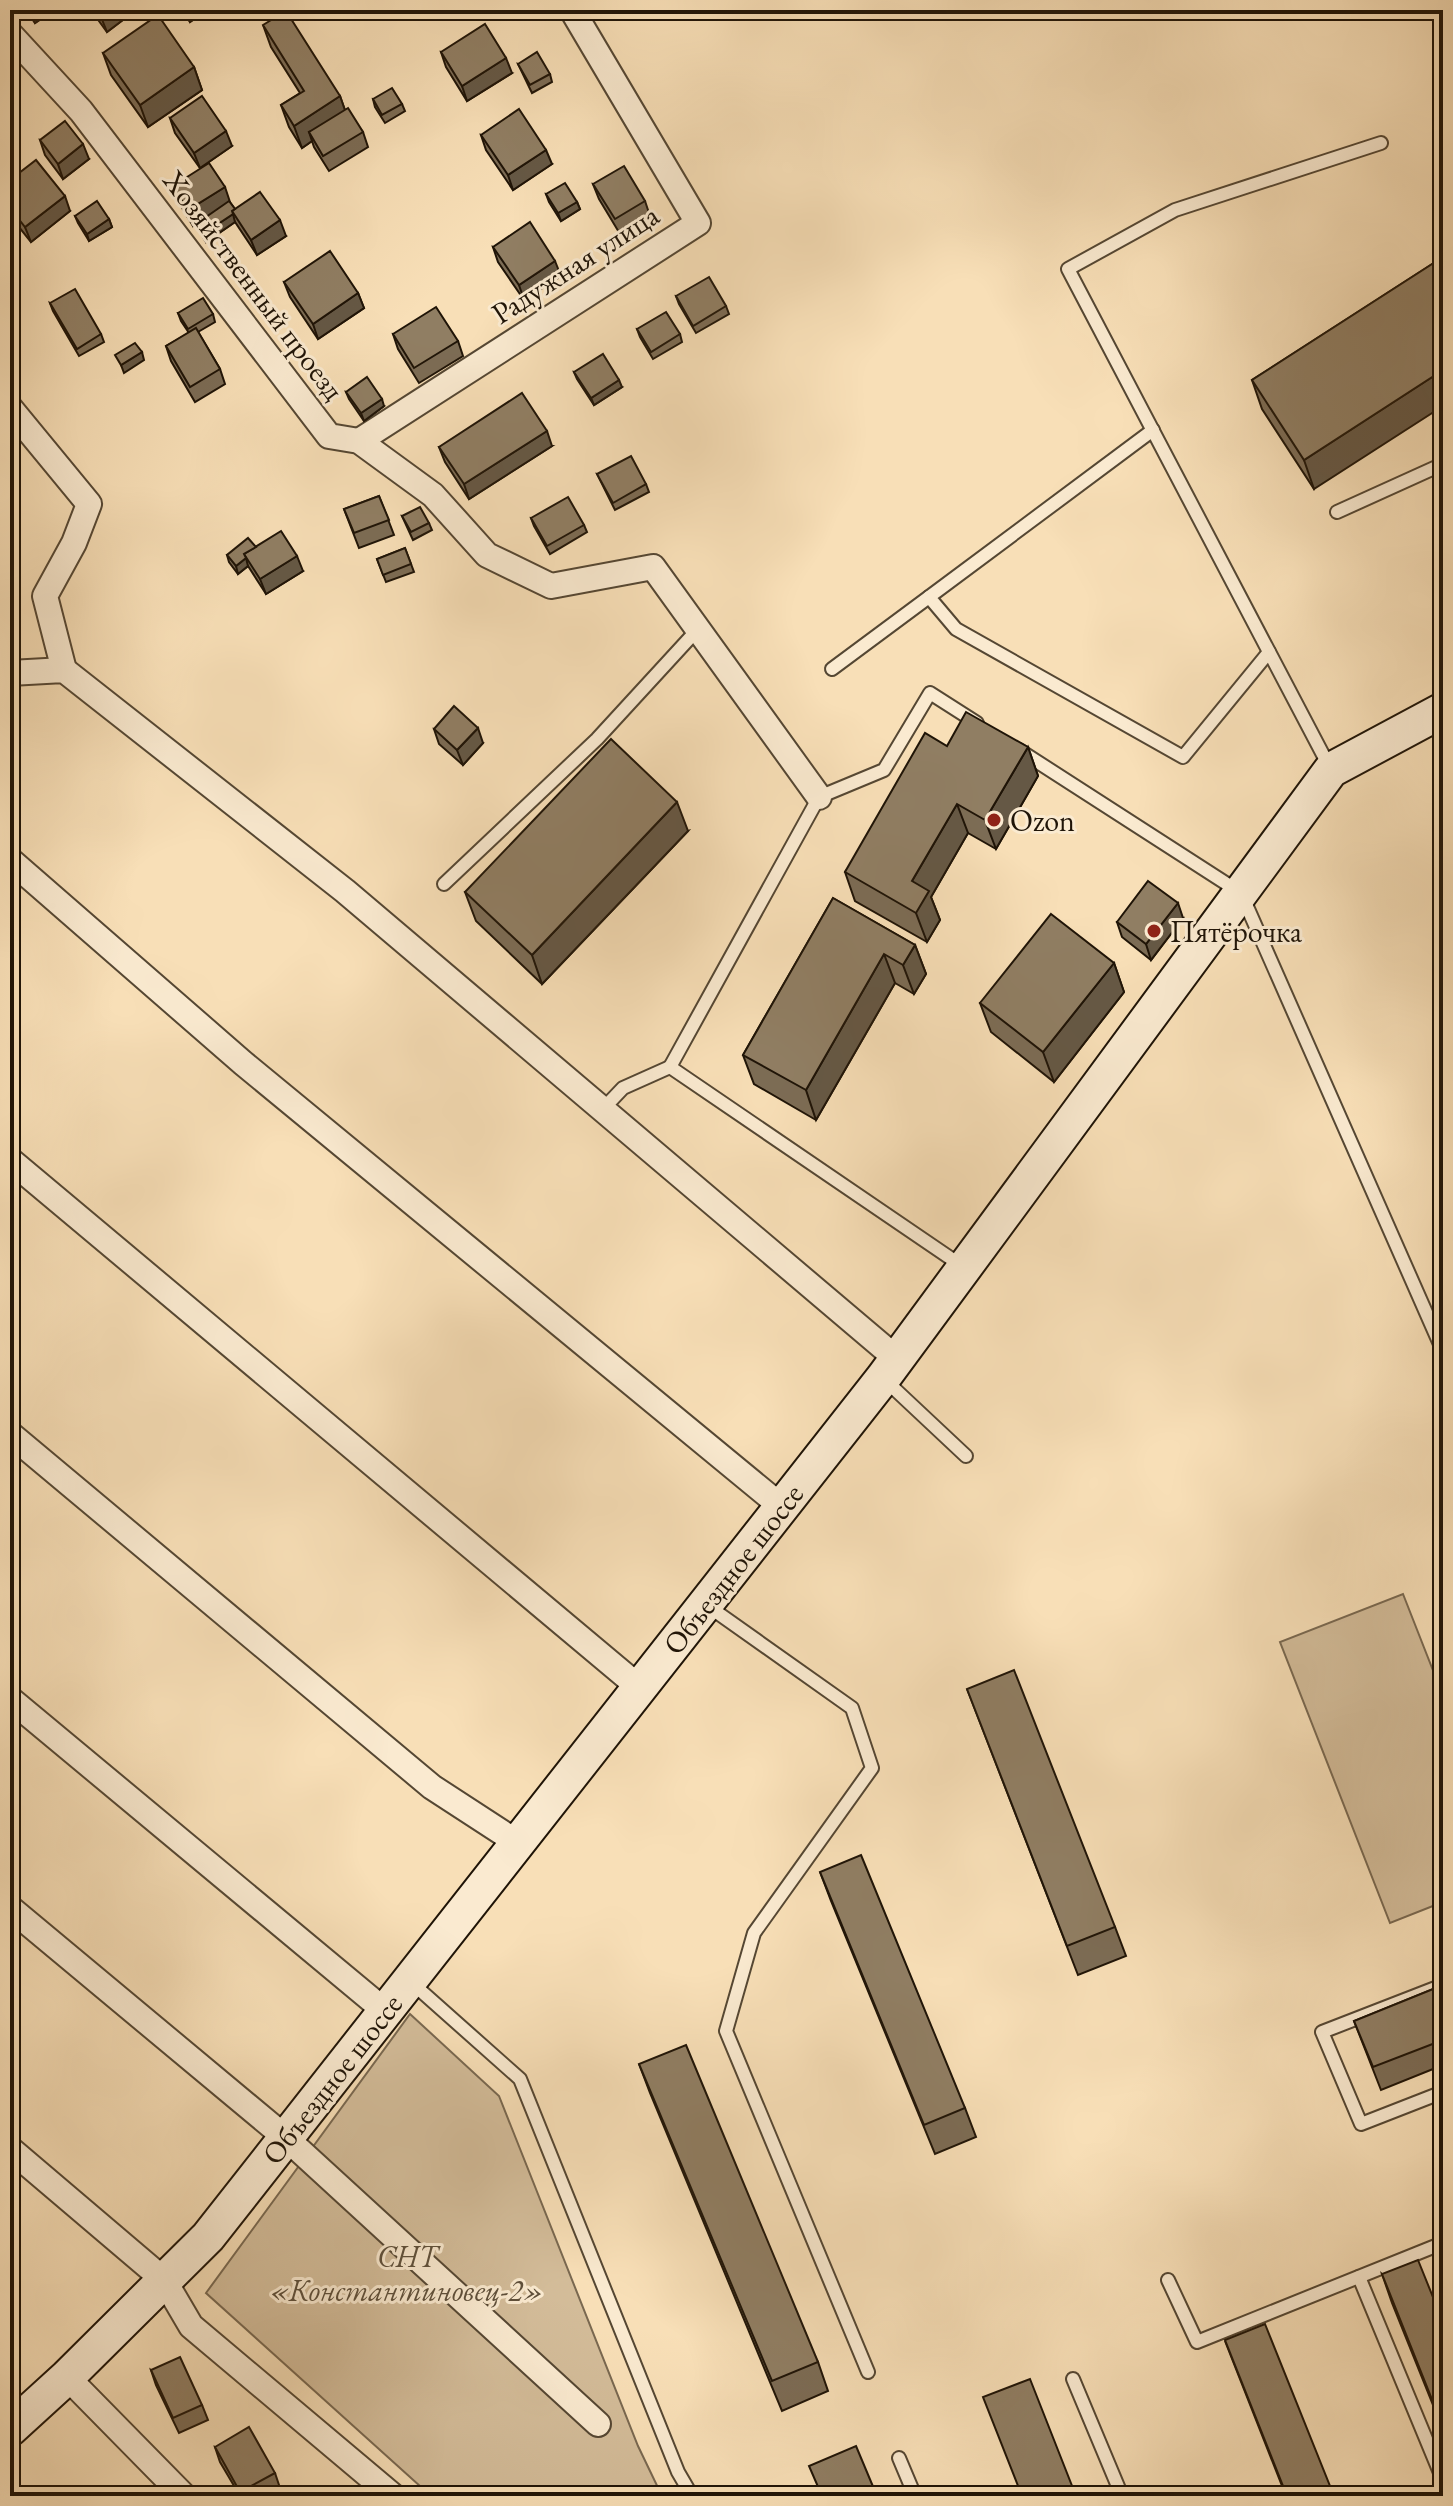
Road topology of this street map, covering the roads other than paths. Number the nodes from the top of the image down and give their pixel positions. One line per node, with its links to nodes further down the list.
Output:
1 (572, 10): 6 (street, Радужная улица)
2 (10, 34): 6 (street, Хозяйственный проезд)
3 (1381, 143): 5 (lane)
4 (10, 408): 13 (street)
5 (1153, 430): 9 (lane); 11 (lane)
6 (359, 441): 10 (street, Хозяйственный проезд)
7 (1443, 464): 8 (lane)
8 (1337, 512)
9 (929, 597): 11 (lane); 12 (lane)
10 (698, 629): 19 (street, Хозяйственный проезд); 21 (lane)
11 (1269, 652): 18 (lane)
12 (832, 669)
13 (64, 670): 14 (street); 24 (street)
14 (10, 673)
15 (1443, 710): 18 (main road, Объездное шоссе)
16 (982, 726): 19 (lane)
17 (1008, 743): 22 (lane)
18 (1331, 770): 22 (main road, Объездное шоссе)
19 (819, 797): 23 (lane)
20 (10, 860): 31 (street)
21 (444, 884)
22 (1241, 893): 26 (main road, Объездное шоссе); 27 (lane)
23 (670, 1067): 24 (lane); 26 (lane)
24 (603, 1109): 28 (street)
25 (10, 1160): 33 (street)
26 (965, 1267): 28 (main road, Объездное шоссе)
27 (1443, 1351)
28 (890, 1368): 30 (lane); 31 (main road, Объездное шоссе)
29 (10, 1434): 35 (street)
30 (966, 1456)
31 (782, 1507): 32 (main road, Объездное шоссе)
32 (705, 1604): 33 (main road, Объездное шоссе); 47 (lane)
33 (640, 1688): 35 (main road, Объездное шоссе)
34 (10, 1699): 39 (street)
35 (518, 1843): 37 (main road, Объездное шоссе)
36 (10, 1908): 41 (street)
37 (409, 1980): 39 (main road, Объездное шоссе); 56 (lane)
38 (1443, 1985): 40 (lane)
39 (385, 2011): 41 (main road, Объездное шоссе)
40 (1443, 2092)
41 (286, 2138): 45 (main road, Объездное шоссе); 51 (street)
42 (10, 2149): 45 (street)
43 (1443, 2243): 44 (lane)
44 (1359, 2277): 46 (lane); 53 (lane)
45 (164, 2280): 48 (main road, Объездное шоссе); 55 (street)
46 (1168, 2280)
47 (868, 2372)
48 (67, 2377): 50 (main road, Объездное шоссе); 54 (street)
49 (1073, 2379): 58 (lane)
50 (16, 2414)
51 (598, 2424)
52 (899, 2458): 57 (lane)
53 (1443, 2480)
54 (184, 2496)
55 (393, 2496)
56 (692, 2496)
57 (915, 2496)
58 (1122, 2496)

